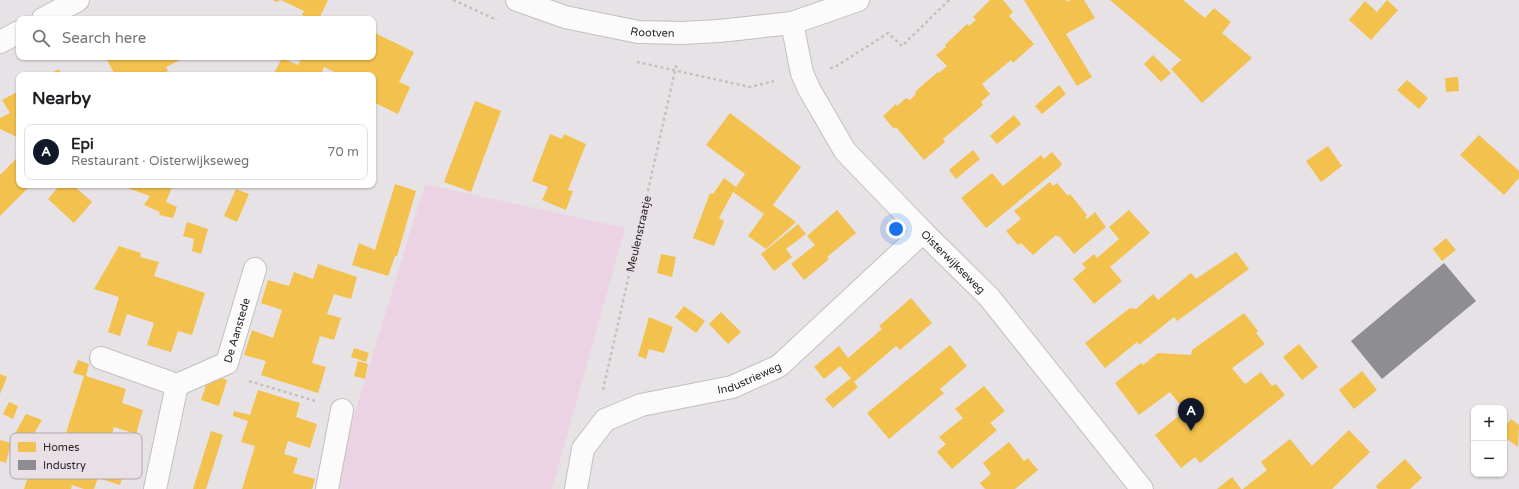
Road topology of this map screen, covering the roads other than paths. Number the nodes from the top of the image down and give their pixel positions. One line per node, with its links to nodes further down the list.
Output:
1 (78, 0): 4 (street)
2 (517, 0): 5 (street, Rootven)
3 (858, 0): 5 (street, Rootven)
4 (49, 16)
5 (792, 23): 8 (street, Oisterwijkseweg)
6 (16, 34): 7 (street)
7 (0, 42)
8 (923, 232): 15 (street, Industrieweg); 16 (street, Oisterwijkseweg)
9 (255, 269): 11 (street, De Aanstede)
10 (102, 358): 11 (street)
11 (177, 385): 13 (street)
12 (342, 410): 14 (street)
13 (155, 489)
14 (327, 489)
15 (576, 489)
16 (1142, 489)

